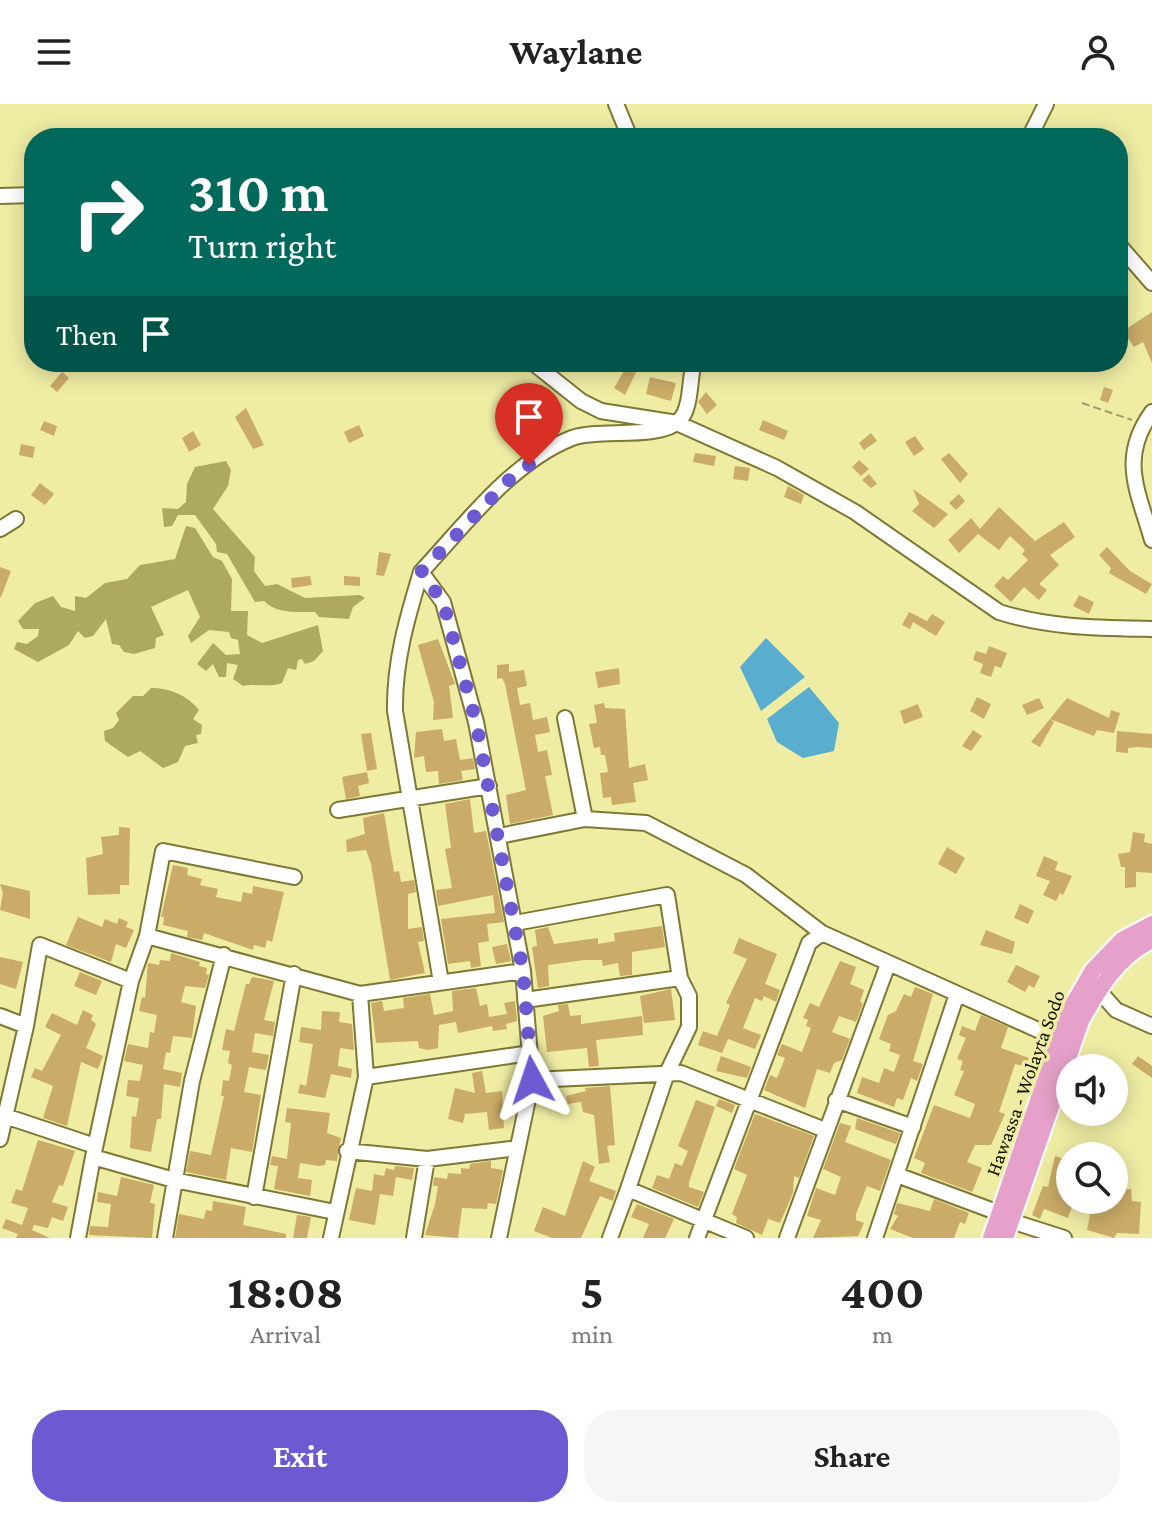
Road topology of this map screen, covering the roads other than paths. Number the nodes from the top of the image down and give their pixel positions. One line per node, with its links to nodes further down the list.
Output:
1 (616, 104): 3 (street)
2 (1046, 104): 4 (street)
3 (626, 128)
4 (1034, 128)
5 (24, 195): 6 (street)
6 (0, 196)
7 (1128, 255): 8 (street)
8 (1152, 283)
9 (545, 372): 12 (street)
10 (692, 372): 12 (street)
11 (1148, 417): 15 (street)
12 (677, 423): 16 (street); 17 (street)
13 (16, 519): 14 (street)
14 (0, 529)
15 (1152, 540)
16 (421, 572): 19 (street); 20 (street)
17 (1152, 627)
18 (565, 718): 22 (street)
19 (489, 786): 20 (street); 23 (street)
20 (410, 799): 21 (street); 36 (street)
21 (338, 810)
22 (585, 819): 23 (street); 27 (street)
23 (499, 836): 25 (street)
24 (294, 877): 28 (street)
25 (515, 923): 32 (street); 34 (street)
26 (1152, 924): 37 (main road, Hawassa - Wolayta Sodo)
27 (822, 933): 31 (street); 49 (street)
28 (147, 936): 30 (street); 35 (street)
29 (1152, 940): 37 (main road, Hawassa - Wolayta Sodo)
30 (224, 955): 33 (street); 60 (street)
31 (888, 964): 39 (street); 50 (street)
32 (523, 971): 36 (street); 40 (street)
33 (294, 974): 38 (street); 62 (street)
34 (680, 978): 40 (street); 46 (street)
35 (131, 981): 42 (street); 57 (street)
36 (441, 982): 38 (street)
37 (1093, 984): 43 (street); 44 (main road, Hawassa - Wolayta Sodo); 64 (main road, Hawassa - Wolayta Sodo)
38 (360, 994): 47 (street)
39 (957, 994): 44 (street); 52 (street)
40 (525, 1000): 45 (street)
41 (0, 1016): 42 (street)
42 (26, 1026): 51 (street)
43 (1152, 1026)
44 (1058, 1039): 64 (main road, Hawassa - Wolayta Sodo)
45 (530, 1053): 47 (street); 48 (street)
46 (667, 1073): 48 (street); 49 (street); 61 (street)
47 (366, 1077): 56 (street)
48 (532, 1080): 55 (street)
49 (751, 1100): 53 (street); 65 (street)
50 (836, 1100): 52 (street); 53 (street)
51 (5, 1116): 54 (street); 57 (street)
52 (913, 1127): 59 (street)
53 (825, 1130): 74 (street)
54 (0, 1139)
55 (518, 1148): 58 (street); 70 (street)
56 (347, 1151): 58 (street); 63 (street)
57 (94, 1152): 60 (street); 66 (street)
58 (427, 1159): 69 (street)
59 (897, 1175): 64 (street); 75 (street)
60 (174, 1180): 62 (street); 67 (street)
61 (628, 1189): 65 (street); 71 (street)
62 (254, 1197): 63 (street)
63 (335, 1212): 68 (street)
64 (1005, 1217): 76 (main road, Hawassa - Wolayta Sodo); 77 (main road, Hawassa - Wolayta Sodo); 78 (street)
65 (704, 1221): 72 (street); 73 (street)
66 (78, 1238)
67 (165, 1238)
68 (331, 1238)
69 (414, 1238)
70 (499, 1238)
71 (610, 1238)
72 (697, 1238)
73 (746, 1238)
74 (787, 1238)
75 (875, 1238)
76 (991, 1238)
77 (1005, 1238)
78 (1064, 1238)

